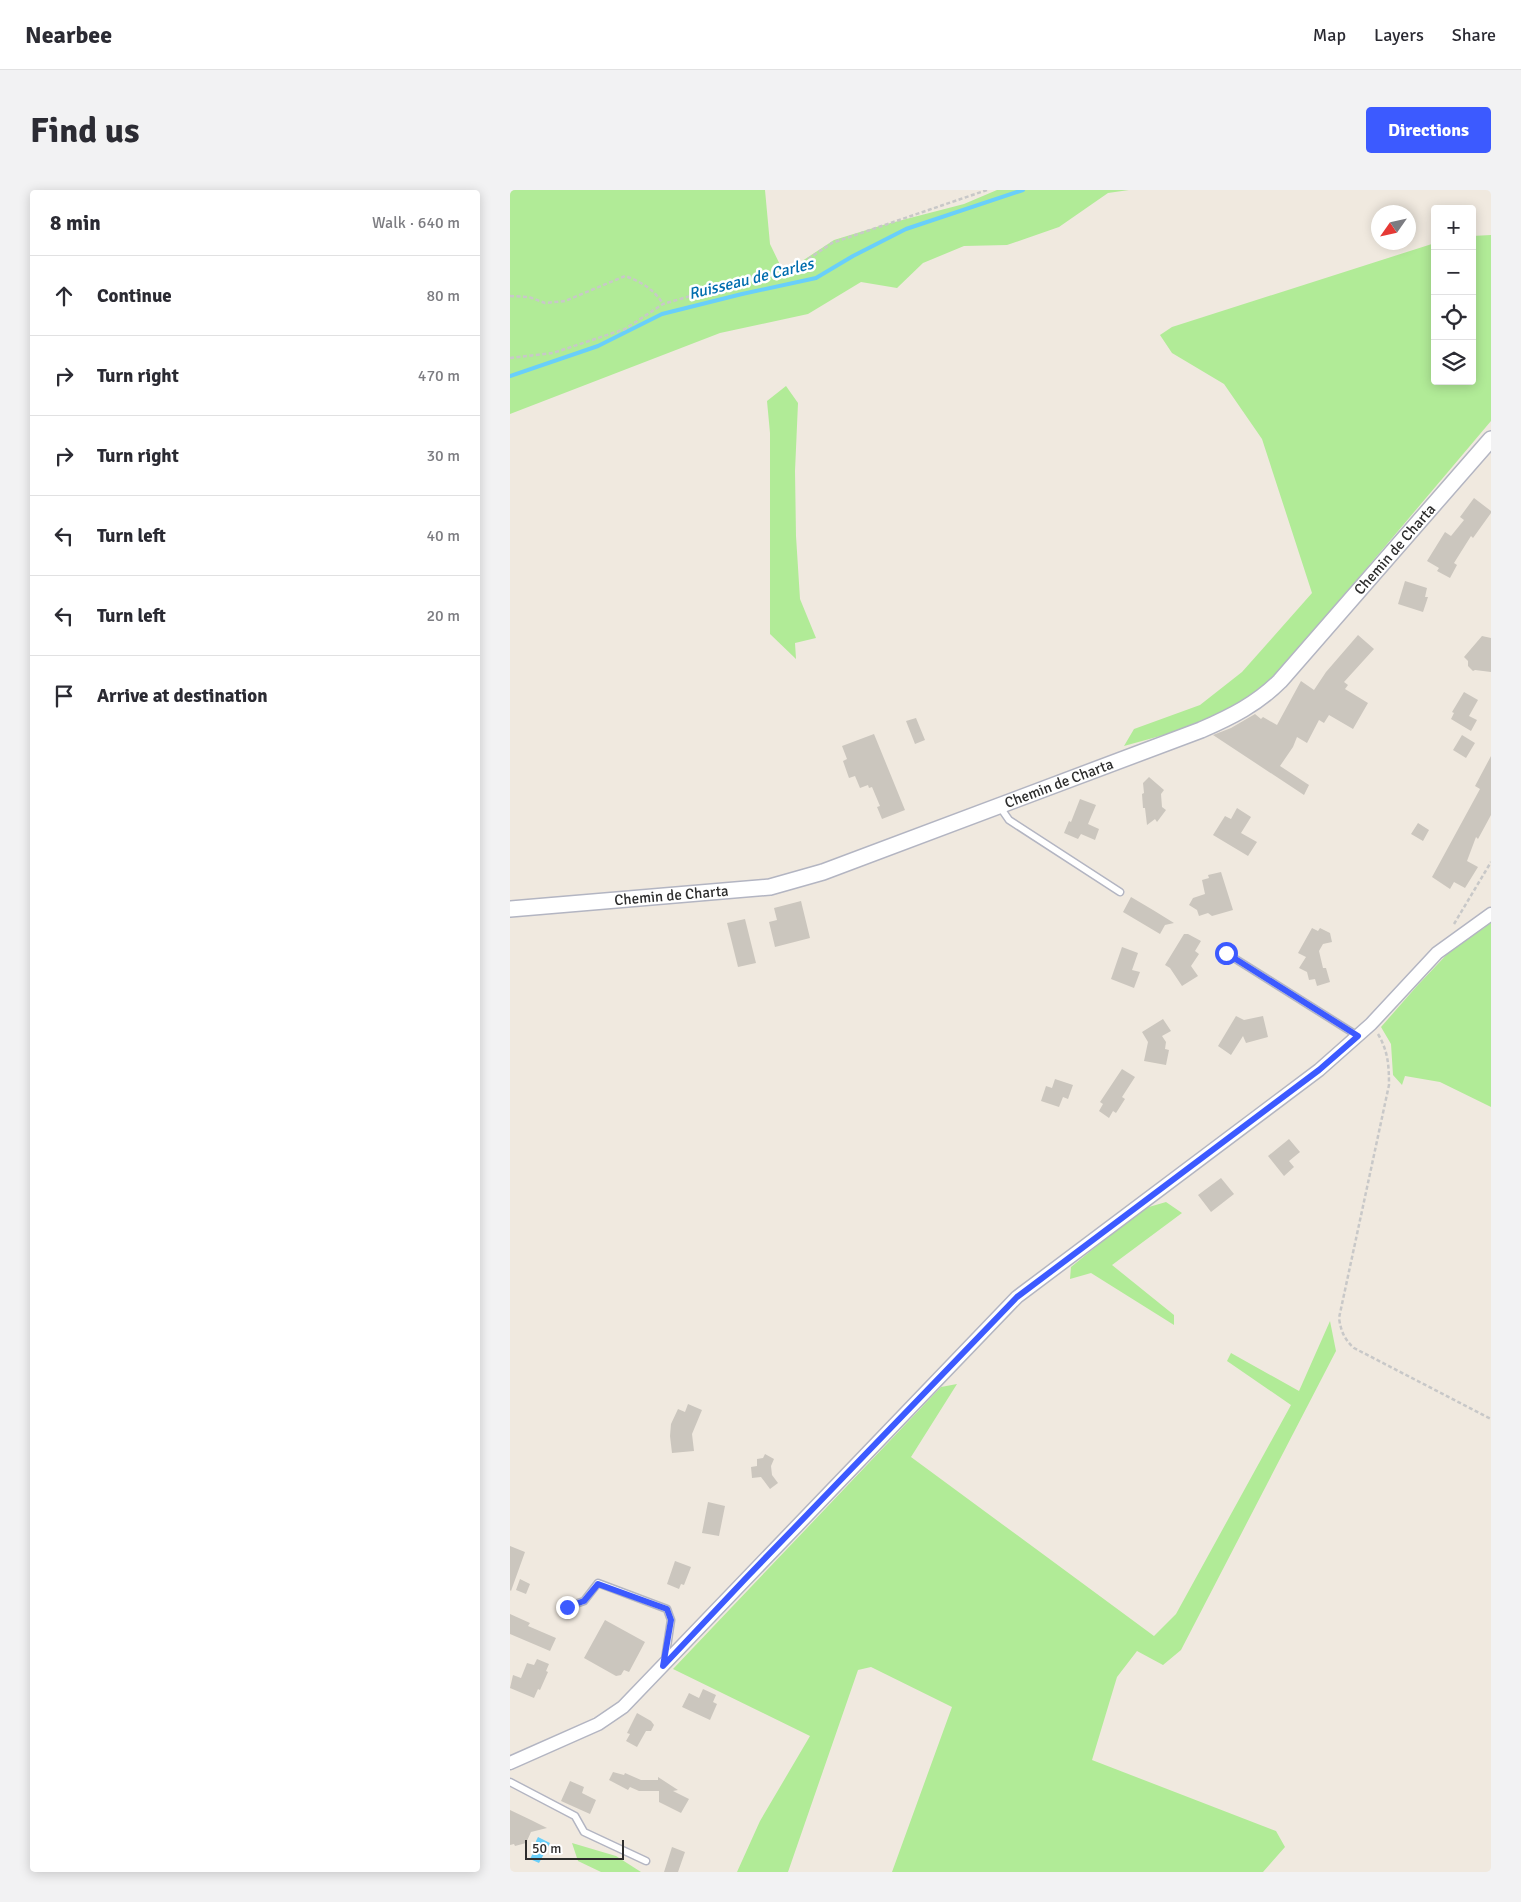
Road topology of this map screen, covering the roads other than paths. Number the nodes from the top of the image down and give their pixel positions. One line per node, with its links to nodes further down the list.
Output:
1 (1491, 439): 2 (street, Chemin de Charta)
2 (999, 806): 3 (lane); 4 (street, Chemin de Charta)
3 (1120, 892)
4 (510, 909)
5 (1491, 914): 7 (street)
6 (1226, 953): 7 (lane)
7 (1358, 1036): 9 (street)
8 (567, 1607): 9 (lane)
9 (663, 1666): 10 (street)
10 (510, 1763)
11 (510, 1782): 12 (lane)
12 (646, 1861)

